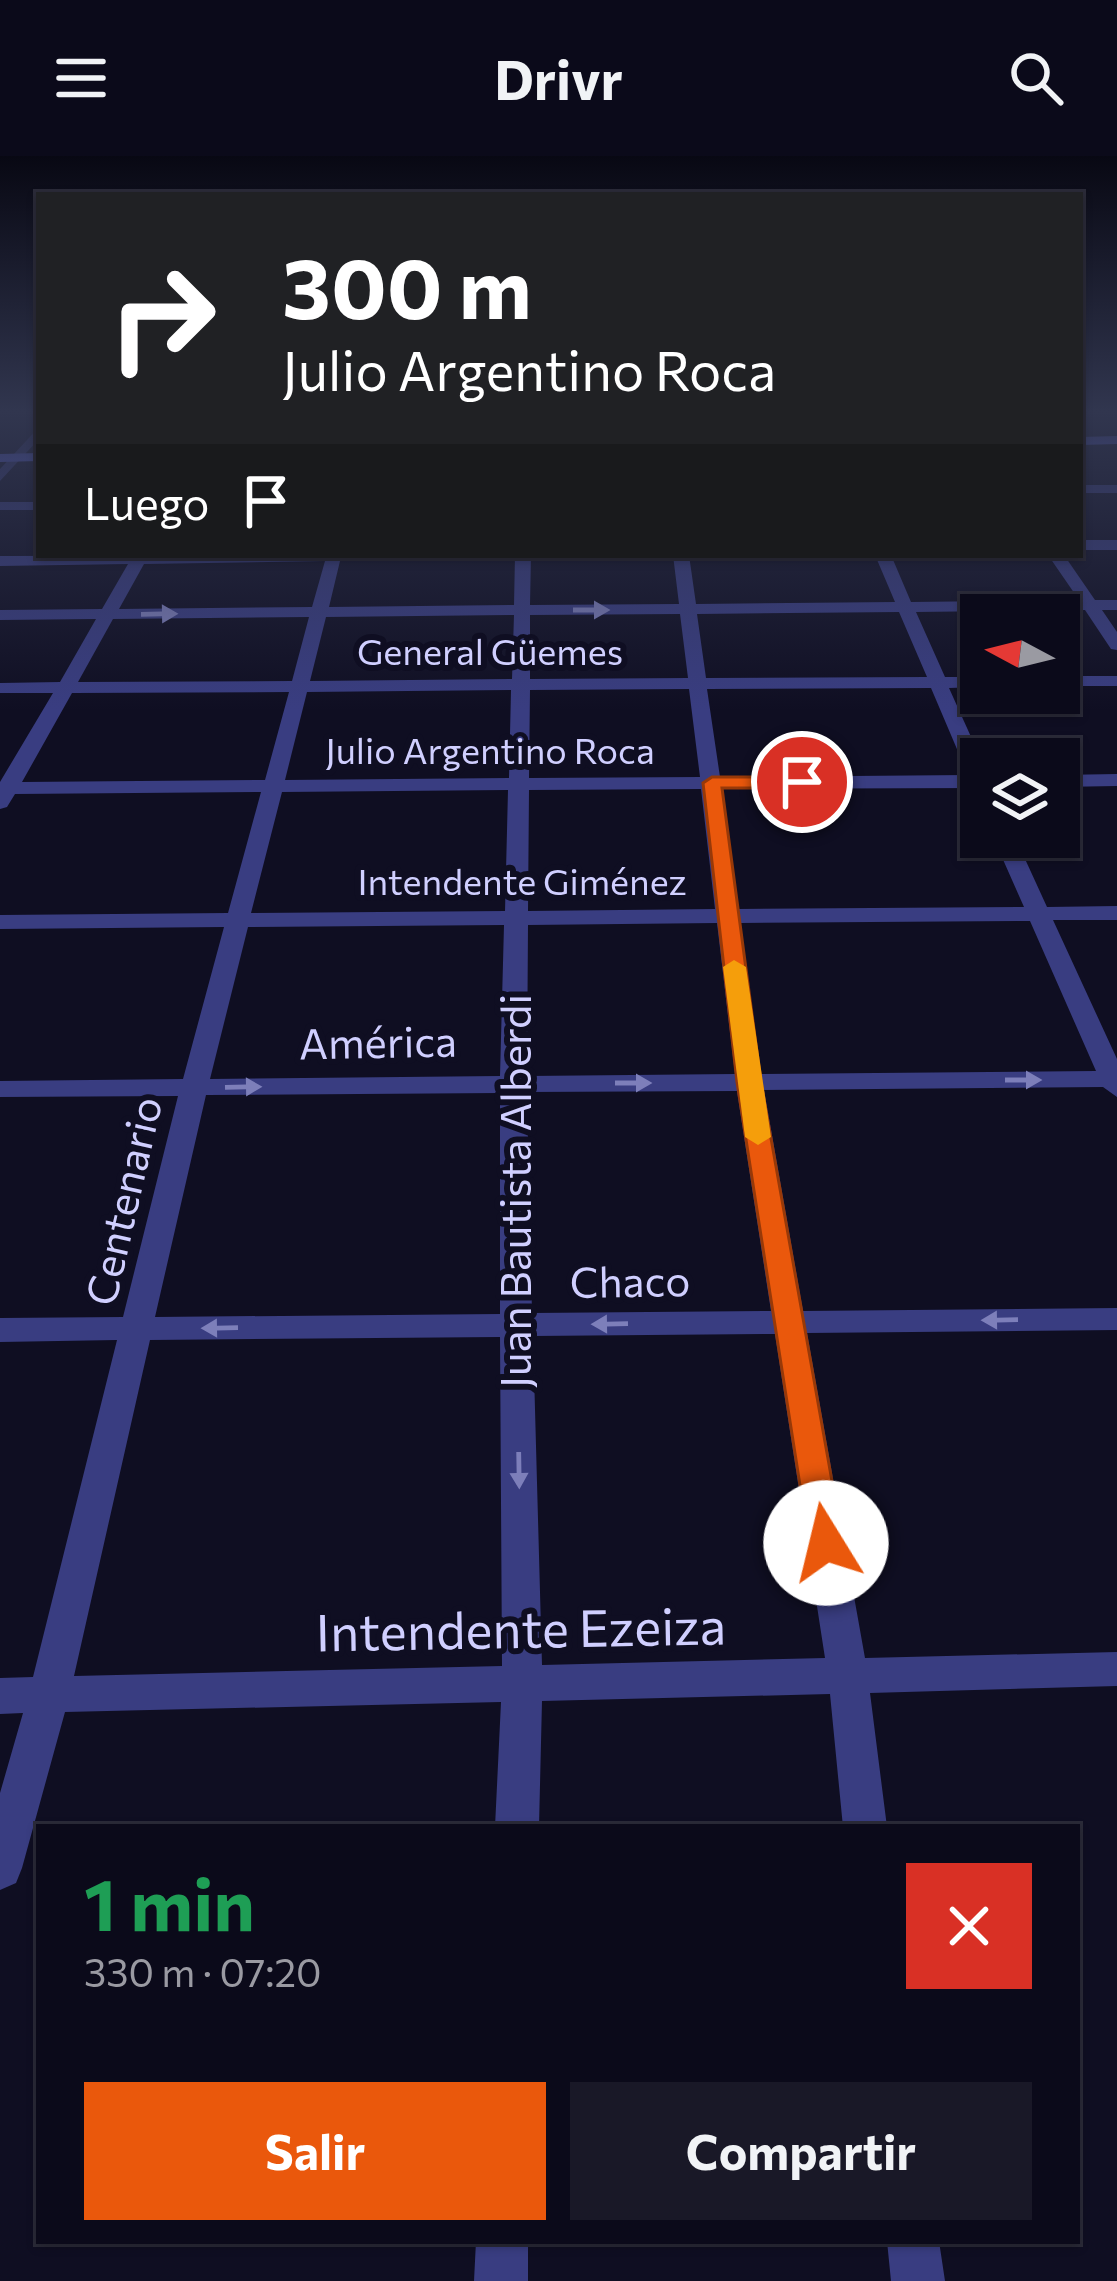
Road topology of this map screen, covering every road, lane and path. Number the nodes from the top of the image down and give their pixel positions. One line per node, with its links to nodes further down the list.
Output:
1 (1117, 544): 2 (street)
2 (1083, 545)
3 (112, 558): 10 (street)
4 (139, 558): 17 (street)
5 (334, 558): 16 (street, Centenario)
6 (523, 558): 15 (street, Juan Bautista Alberdi)
7 (682, 558): 14 (street)
8 (884, 558): 13 (street)
9 (1058, 558): 11 (street)
10 (0, 562)
11 (1092, 605): 12 (street); 13 (street); 19 (street)
12 (1117, 605)
13 (908, 607): 14 (street); 22 (street)
14 (692, 609): 15 (street, one-way to 14); 24 (street)
15 (525, 610): 16 (street); 25 (street, Juan Bautista Alberdi)
16 (323, 612): 17 (street, one-way to 16); 26 (street, Centenario)
17 (110, 614): 18 (street); 27 (street)
18 (0, 615)
19 (1117, 645)
20 (1080, 681): 21 (street)
21 (1117, 681)
22 (937, 682): 23 (street, General Güemes); 24 (street, General Güemes); 29 (street)
23 (960, 682)
24 (699, 683): 25 (street, General Güemes); 33 (street)
25 (519, 684): 26 (street, General Güemes); 34 (street, Juan Bautista Alberdi)
26 (298, 686): 27 (street, General Güemes); 35 (street, Centenario)
27 (63, 687): 28 (street, General Güemes); 36 (street)
28 (0, 688)
29 (962, 738)
30 (1117, 780): 32 (street)
31 (960, 781): 33 (street, Julio Argentino Roca)
32 (1080, 781)
33 (712, 783): 34 (street, Julio Argentino Roca); 40 (street)
34 (521, 784): 35 (street, Julio Argentino Roca); 41 (street, Juan Bautista Alberdi)
35 (276, 786): 36 (street, Julio Argentino Roca); 42 (street, Centenario)
36 (3, 793)
37 (1013, 858): 39 (street)
38 (1117, 913): 39 (street, Intendente Giménez)
39 (1036, 914): 40 (street, Intendente Giménez); 45 (street)
40 (728, 916): 41 (street, Intendente Giménez); 44 (street)
41 (516, 918): 42 (street, Intendente Giménez); 46 (street, Juan Bautista Alberdi)
42 (238, 920): 43 (street, Intendente Giménez); 47 (street, Centenario)
43 (0, 922)
44 (749, 1082): 45 (street, América, one-way to 45); 46 (street, América, one-way to 44); 50 (street)
45 (1115, 1082)
46 (513, 1084): 47 (street, América, one-way to 46); 51 (street, Juan Bautista Alberdi)
47 (194, 1087): 48 (street, América); 52 (street, Centenario)
48 (0, 1089)
49 (1117, 1318): 50 (street, Chaco, one-way to 50)
50 (789, 1322): 51 (street, Chaco, one-way to 51); 55 (street)
51 (516, 1325): 52 (street, Chaco, one-way to 52); 56 (street, Juan Bautista Alberdi, one-way to 56)
52 (136, 1329): 53 (street, Chaco); 57 (street, Centenario)
53 (0, 1330)
54 (1117, 1670): 55 (street, Intendente Ezeiza)
55 (848, 1676): 56 (street, Intendente Ezeiza); 60 (street)
56 (522, 1684): 57 (street, Intendente Ezeiza); 59 (street, Juan Bautista Alberdi)
57 (49, 1695): 58 (street, Intendente Ezeiza); 61 (street, Centenario)
58 (0, 1696)
59 (517, 1824)
60 (865, 1824)
61 (0, 1868)
62 (502, 2244): 64 (street)
63 (913, 2244): 65 (street)
64 (501, 2281)
65 (917, 2281)

